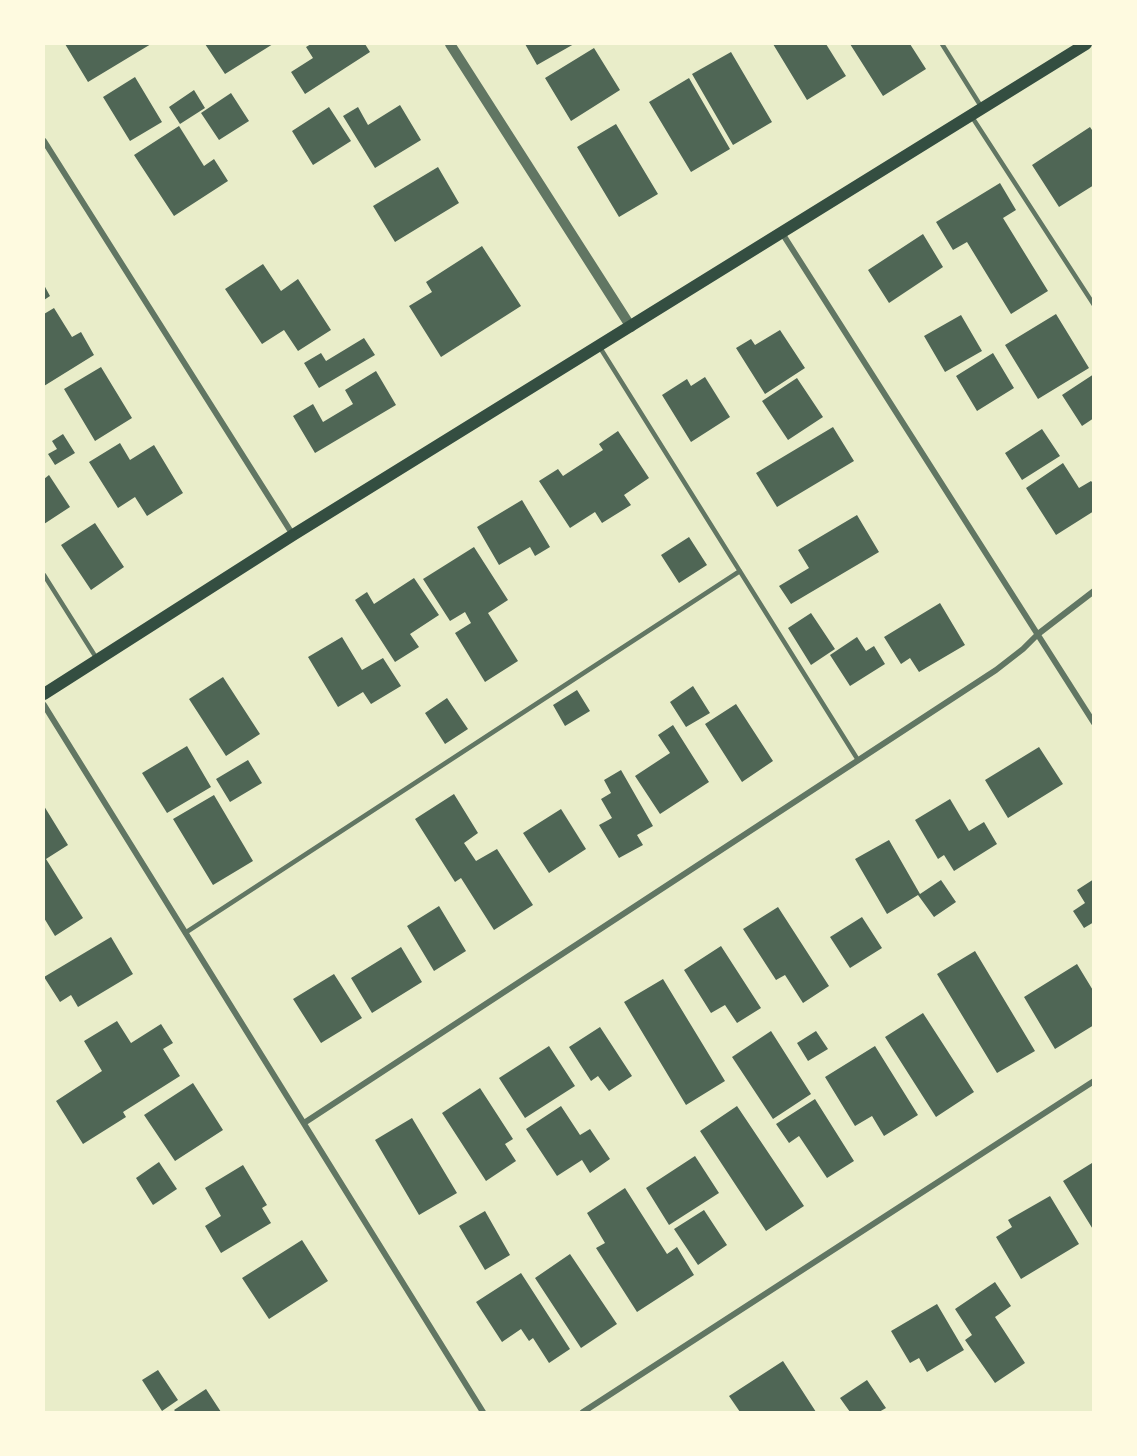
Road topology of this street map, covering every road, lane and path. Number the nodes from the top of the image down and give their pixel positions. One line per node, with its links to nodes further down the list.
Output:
1 (450, 44): 9 (street)
2 (942, 44): 4 (lane)
3 (1086, 44): 4 (main road)
4 (982, 108): 5 (main road)
5 (970, 115): 7 (main road); 8 (lane)
6 (44, 141): 11 (street)
7 (782, 232): 9 (main road); 15 (street)
8 (1094, 305)
9 (631, 327): 10 (main road)
10 (599, 346): 11 (main road); 12 (lane)
11 (293, 534): 16 (main road)
12 (740, 571): 20 (lane); 21 (lane)
13 (44, 575): 16 (lane)
14 (1094, 591): 15 (street)
15 (1038, 634): 19 (street); 20 (street)
16 (97, 660): 17 (main road)
17 (44, 694)
18 (44, 705): 21 (street)
19 (1094, 723)
20 (858, 760): 23 (street)
21 (185, 933): 23 (street)
22 (1094, 1081): 25 (street)
23 (304, 1124): 24 (street)
24 (483, 1413)
25 (583, 1413)

